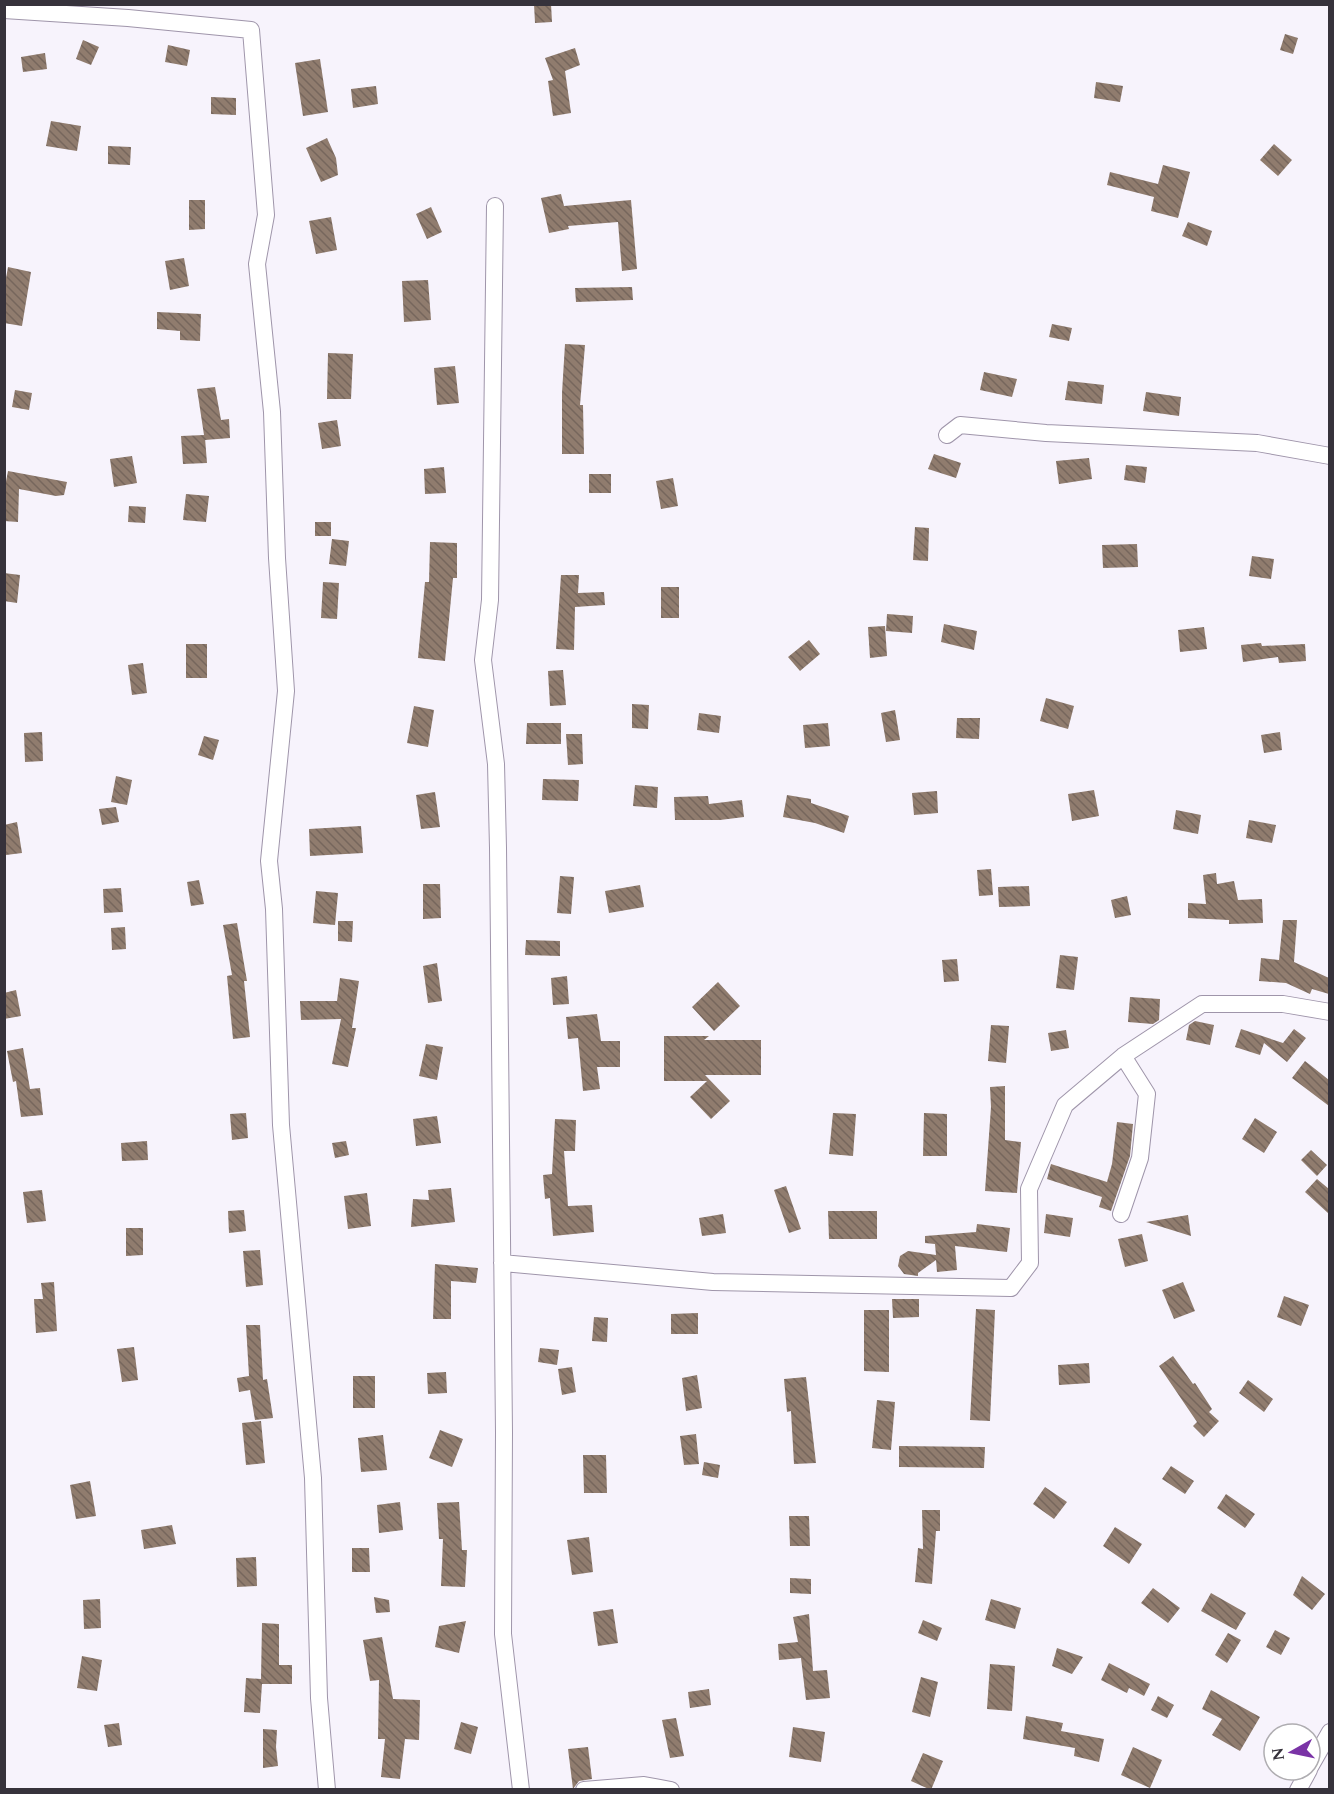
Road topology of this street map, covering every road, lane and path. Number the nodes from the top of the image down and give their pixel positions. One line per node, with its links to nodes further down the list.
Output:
1 (4, 10): 9 (street)
2 (495, 206): 8 (street)
3 (947, 435): 4 (street)
4 (1329, 456)
5 (1329, 1012): 6 (street)
6 (1123, 1056): 7 (street); 8 (street)
7 (1121, 1214)
8 (502, 1263): 10 (street)
9 (327, 1790)
10 (520, 1790)
11 (584, 1790): 12 (street)
12 (671, 1790)

